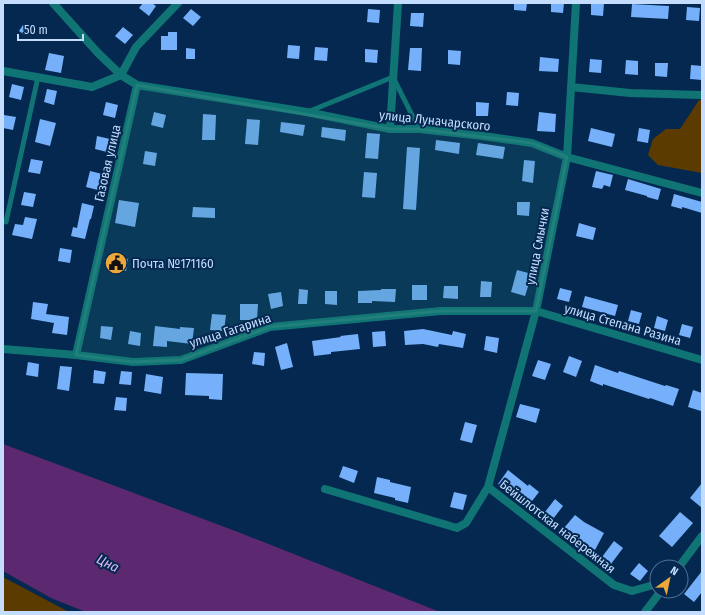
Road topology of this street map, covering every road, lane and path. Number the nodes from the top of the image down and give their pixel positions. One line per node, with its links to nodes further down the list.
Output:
1 (54, 3): 6 (street)
2 (178, 3): 6 (street)
3 (398, 3): 7 (street)
4 (576, 3): 10 (street, улица Смычки)
5 (3, 71): 8 (street)
6 (121, 75): 8 (street); 9 (street)
7 (393, 76): 12 (lane); 13 (street); 14 (lane)
8 (38, 78): 17 (lane)
9 (137, 84): 12 (street, улица Луначарского); 20 (street, Газовая улица)
10 (571, 87): 11 (street); 15 (street, улица Смычки)
11 (702, 95)
12 (307, 112): 13 (street, улица Луначарского)
13 (390, 129): 14 (street, улица Луначарского)
14 (419, 129): 15 (street, улица Луначарского)
15 (567, 157): 16 (street, улица Луначарского); 18 (street, улица Смычки)
16 (702, 193)
17 (6, 222)
18 (536, 311): 20 (street, улица Гагарина); 21 (street, улица Степана Разина); 22 (street, улица Смычки)
19 (3, 349): 20 (street, улица Гагарина)
20 (76, 355)
21 (702, 360)
22 (488, 487): 23 (street, Бейшлотская набережная); 26 (street, Бейшлотская набережная)
23 (325, 489)
24 (702, 536): 25 (street)
25 (685, 559)
26 (649, 586)
27 (655, 599): 28 (street)
28 (645, 612)

